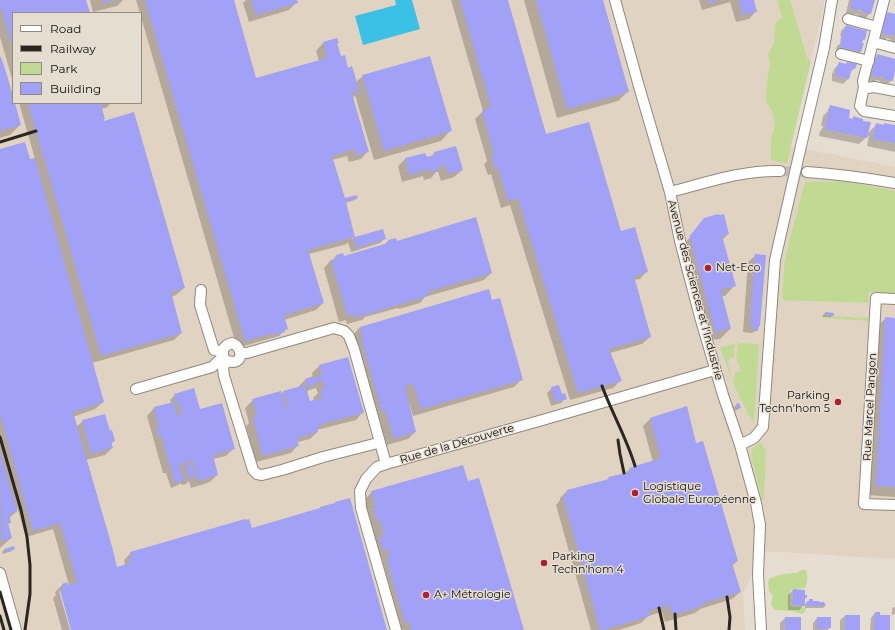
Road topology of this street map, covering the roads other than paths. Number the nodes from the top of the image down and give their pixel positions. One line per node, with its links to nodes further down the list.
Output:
1 (615, 0): 16 (street, Avenue des Sciences et l'Industrie)
2 (832, 0): 23 (street, bridge)
3 (884, 0): 5 (street)
4 (848, 19): 5 (street)
5 (877, 27): 6 (street)
6 (873, 42): 7 (street); 9 (street)
7 (895, 48)
8 (841, 54): 9 (street)
9 (869, 61): 10 (street)
10 (864, 87): 11 (street); 12 (street)
11 (895, 92)
12 (895, 116)
13 (780, 171): 16 (street)
14 (807, 172): 15 (street)
15 (895, 183)
16 (670, 192): 21 (street, Avenue des Sciences et l'Industrie)
17 (201, 290): 20 (street)
18 (895, 299): 26 (street, Rue Marcel Pangon)
19 (240, 353): 20 (street); 20 (street); 24 (street)
20 (224, 357): 22 (street); 24 (street)
21 (716, 370): 23 (street, Avenue des Sciences et l'Industrie); 25 (street, Rue de la Découverte)
22 (136, 389)
23 (740, 445): 30 (street, Avenue des Sciences et l'Industrie)
24 (381, 446): 25 (street)
25 (386, 464): 29 (street, Rue de la Découverte)
26 (895, 505)
27 (0, 573): 28 (street)
28 (16, 630)
29 (396, 630)
30 (761, 630)

